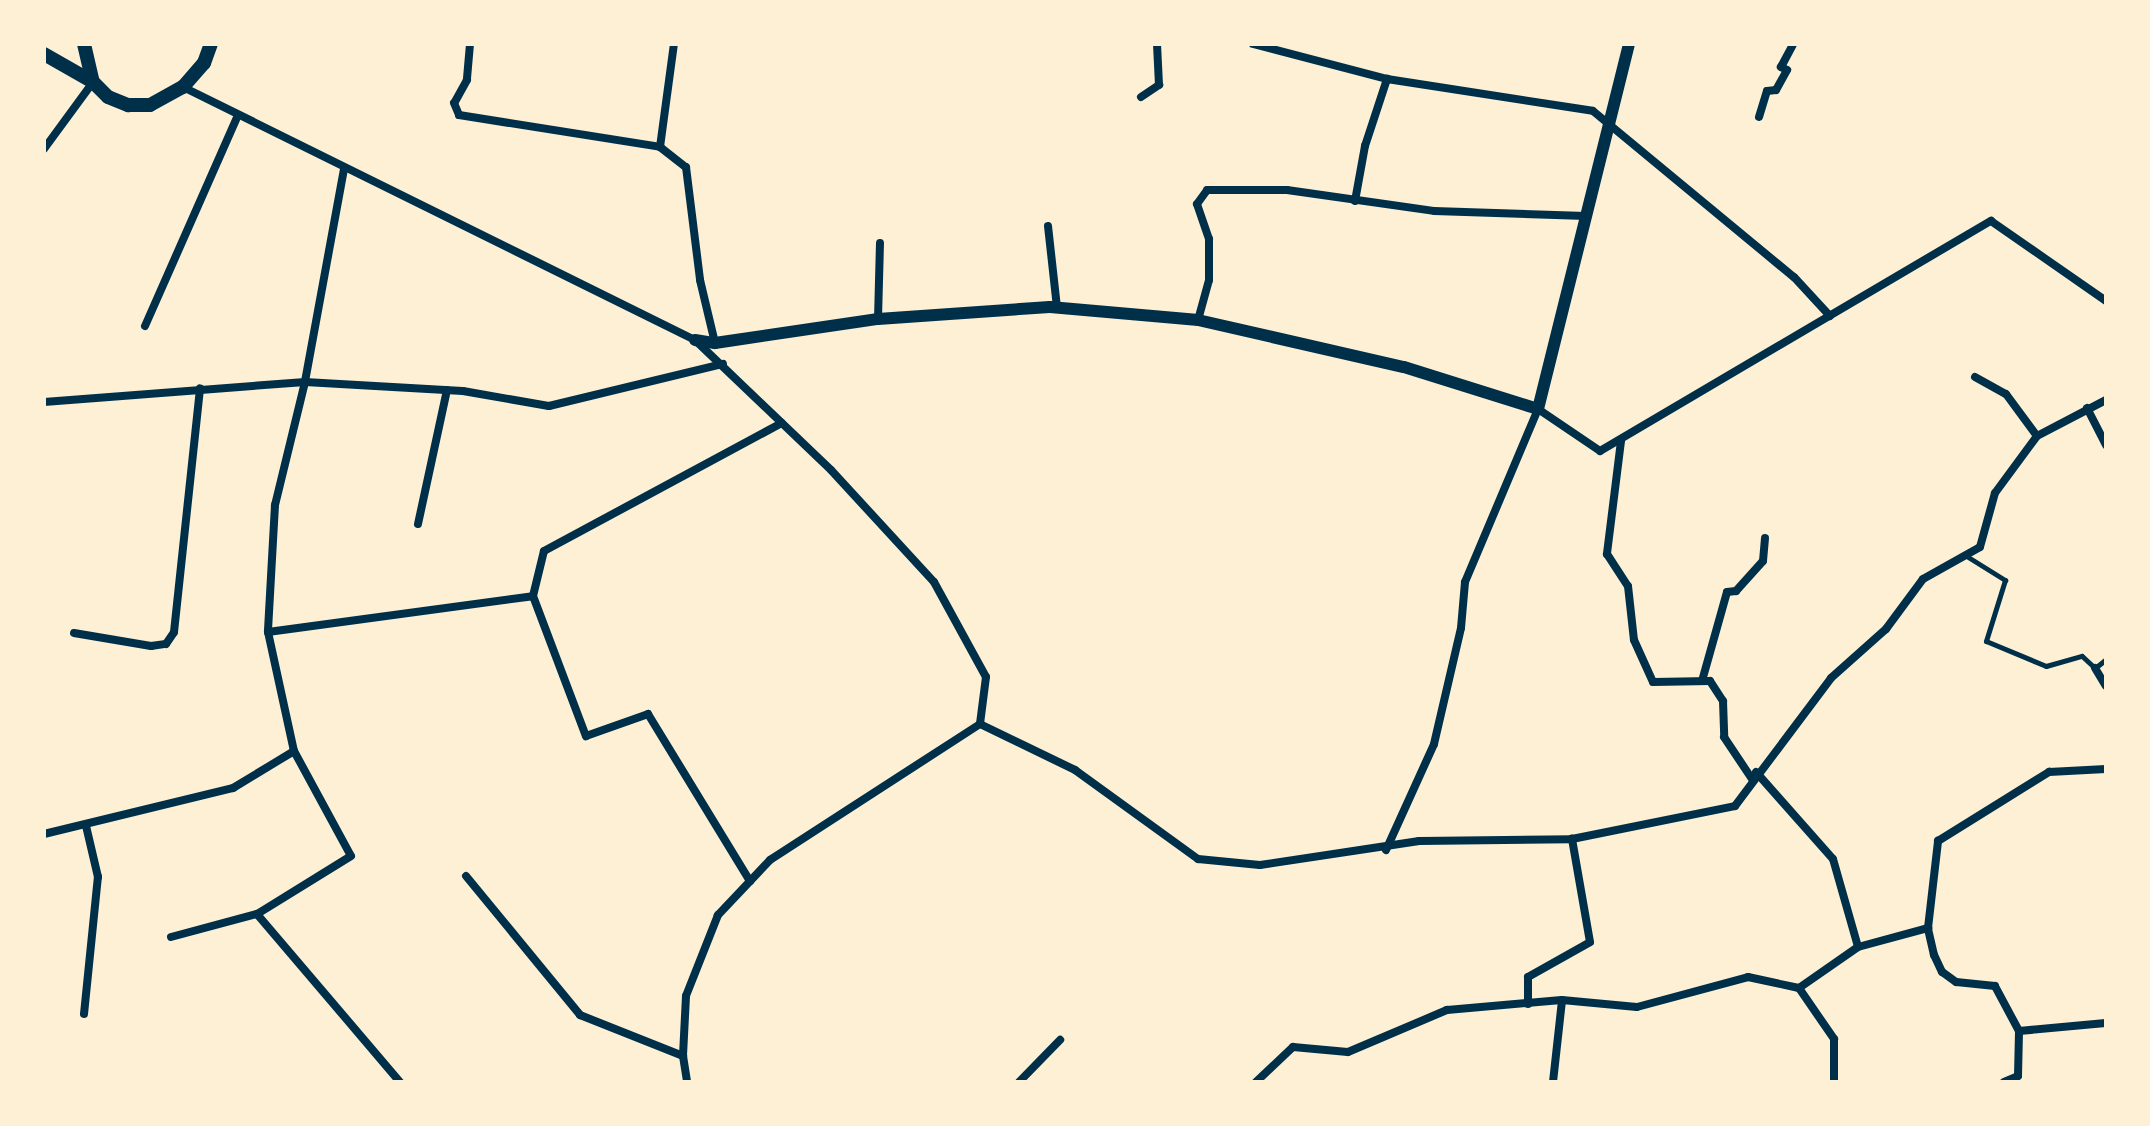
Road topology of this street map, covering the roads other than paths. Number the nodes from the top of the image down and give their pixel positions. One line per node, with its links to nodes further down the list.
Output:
1 (84, 44): 11 (main road)
2 (211, 44): 12 (main road)
3 (470, 44): 17 (street)
4 (674, 44): 17 (street)
5 (1157, 44): 13 (street)
6 (1253, 44): 10 (street)
7 (1629, 44): 16 (street)
8 (1793, 44): 15 (street)
9 (44, 54): 11 (main road)
10 (1387, 79): 16 (street); 20 (street)
11 (93, 82): 12 (main road); 18 (street)
12 (183, 87): 14 (street)
13 (1141, 97)
14 (238, 115): 19 (street); 29 (street)
15 (1759, 117)
16 (1607, 123): 21 (street); 26 (street)
17 (660, 147): 31 (street)
18 (44, 149)
19 (344, 169): 30 (street); 34 (street)
20 (1355, 201): 21 (street); 28 (street)
21 (1586, 216): 40 (street)
22 (1048, 226): 25 (street)
23 (880, 243): 27 (street)
24 (2106, 301): 26 (street)
25 (1057, 308): 27 (street); 28 (street)
26 (1830, 316): 43 (street)
27 (878, 319): 31 (street)
28 (1198, 320): 40 (street)
29 (145, 326)
30 (695, 340): 31 (street); 32 (street)
31 (715, 343)
32 (723, 364): 36 (street); 41 (street)
33 (1975, 377): 42 (street)
34 (305, 382): 35 (street); 36 (street); 49 (street)
35 (200, 388): 38 (street); 50 (street)
36 (447, 390): 45 (street)
37 (2106, 400): 39 (street)
38 (44, 402)
39 (2087, 408): 42 (street); 44 (street)
40 (1538, 409): 43 (street); 62 (street)
41 (782, 423): 48 (street); 55 (street)
42 (2037, 436): 47 (street)
43 (1621, 441): 53 (street)
44 (2106, 445)
45 (418, 524)
46 (1765, 538): 53 (street)
47 (1968, 557): 52 (lane); 58 (street)
48 (533, 596): 49 (street); 64 (street)
49 (268, 632): 56 (street)
50 (74, 633)
51 (2106, 659): 52 (lane)
52 (2095, 668): 54 (street)
53 (1702, 681): 58 (street)
54 (2106, 686)
55 (980, 724): 62 (street); 64 (street)
56 (294, 751): 59 (street); 65 (street)
57 (2106, 769): 66 (street)
58 (1754, 776): 61 (street); 68 (street)
59 (86, 826): 60 (street); 72 (street)
60 (44, 834)
61 (1572, 839): 62 (street); 71 (street)
62 (1386, 850)
63 (466, 876): 76 (street)
64 (750, 881): 76 (street)
65 (257, 914): 67 (street); 77 (street)
66 (1928, 928): 68 (street); 74 (street)
67 (171, 937)
68 (1858, 947): 69 (street)
69 (1799, 988): 70 (street); 82 (street)
70 (1562, 1000): 71 (street); 81 (street)
71 (1528, 1004): 80 (street)
72 (84, 1014)
73 (2106, 1023): 74 (street)
74 (2019, 1031): 83 (street)
75 (1060, 1040): 79 (street)
76 (683, 1056): 78 (street)
77 (400, 1082)
78 (687, 1082)
79 (1019, 1082)
80 (1256, 1082)
81 (1553, 1082)
82 (1834, 1082)
83 (2004, 1082)

